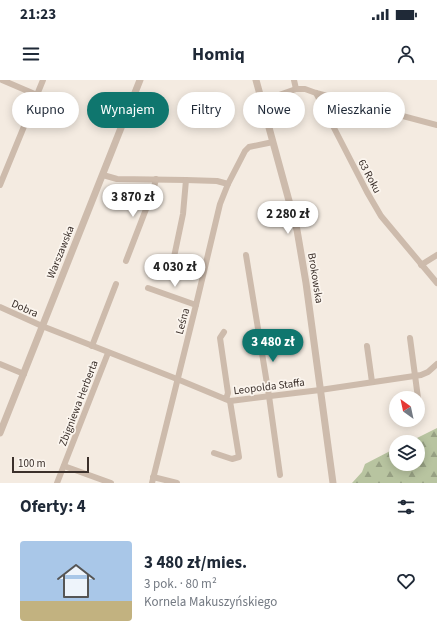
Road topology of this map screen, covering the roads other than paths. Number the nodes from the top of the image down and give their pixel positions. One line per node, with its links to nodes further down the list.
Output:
1 (2, 80): 7 (street)
2 (43, 80): 8 (street)
3 (140, 80): 18 (street, Warszawska)
4 (256, 80): 9 (street, Brokowska)
5 (294, 80): 6 (street)
6 (296, 89): 10 (street); 11 (street)
7 (30, 92)
8 (38, 92)
9 (259, 92)
10 (288, 92)
11 (313, 92)
12 (405, 117): 13 (street)
13 (437, 125)
14 (23, 128): 22 (street)
15 (269, 128): 17 (street, Brokowska)
16 (334, 128): 27 (street, 63 Roku)
17 (273, 142): 21 (street, Leśna); 45 (street, Brokowska)
18 (102, 175): 19 (street); 33 (street, Warszawska)
19 (156, 180): 20 (street); 26 (street)
20 (186, 180): 21 (street); 25 (street)
21 (228, 184): 31 (street, Leśna)
22 (0, 185)
23 (246, 255): 47 (street)
24 (437, 255): 27 (street)
25 (174, 257)
26 (126, 261)
27 (421, 265): 28 (street, 63 Roku)
28 (437, 283)
29 (116, 284): 36 (street)
30 (148, 288): 31 (street)
31 (196, 305): 43 (street, Leśna)
32 (0, 307): 33 (street, Dobra)
33 (42, 326): 36 (street, Dobra); 41 (street, Warszawska)
34 (224, 332): 48 (street)
35 (410, 338): 42 (street)
36 (92, 346): 38 (street, Dobra)
37 (367, 346): 44 (street)
38 (108, 353): 43 (street, Leopolda Staffa); 52 (street, Zbigniewa Herberta)
39 (0, 364): 41 (street)
40 (437, 364): 42 (street, Leopolda Staffa)
41 (24, 374): 49 (street, Warszawska)
42 (415, 376): 44 (street, Leopolda Staffa); 46 (street)
43 (177, 379): 48 (street, Leopolda Staffa); 54 (street, Leśna)
44 (372, 382): 45 (street, Leopolda Staffa)
45 (320, 390): 47 (street, Leopolda Staffa); 58 (street, Brokowska)
46 (417, 391)
47 (270, 396): 48 (street, Leopolda Staffa); 53 (street)
48 (228, 400): 51 (street)
49 (1, 425): 50 (street, Warszawska)
50 (0, 433)
51 (214, 453)
52 (64, 466): 55 (street, Zbigniewa Herberta); 56 (street)
53 (280, 474)
54 (153, 480): 57 (street)
55 (57, 483)
56 (111, 483)
57 (177, 483)
58 (333, 483)

